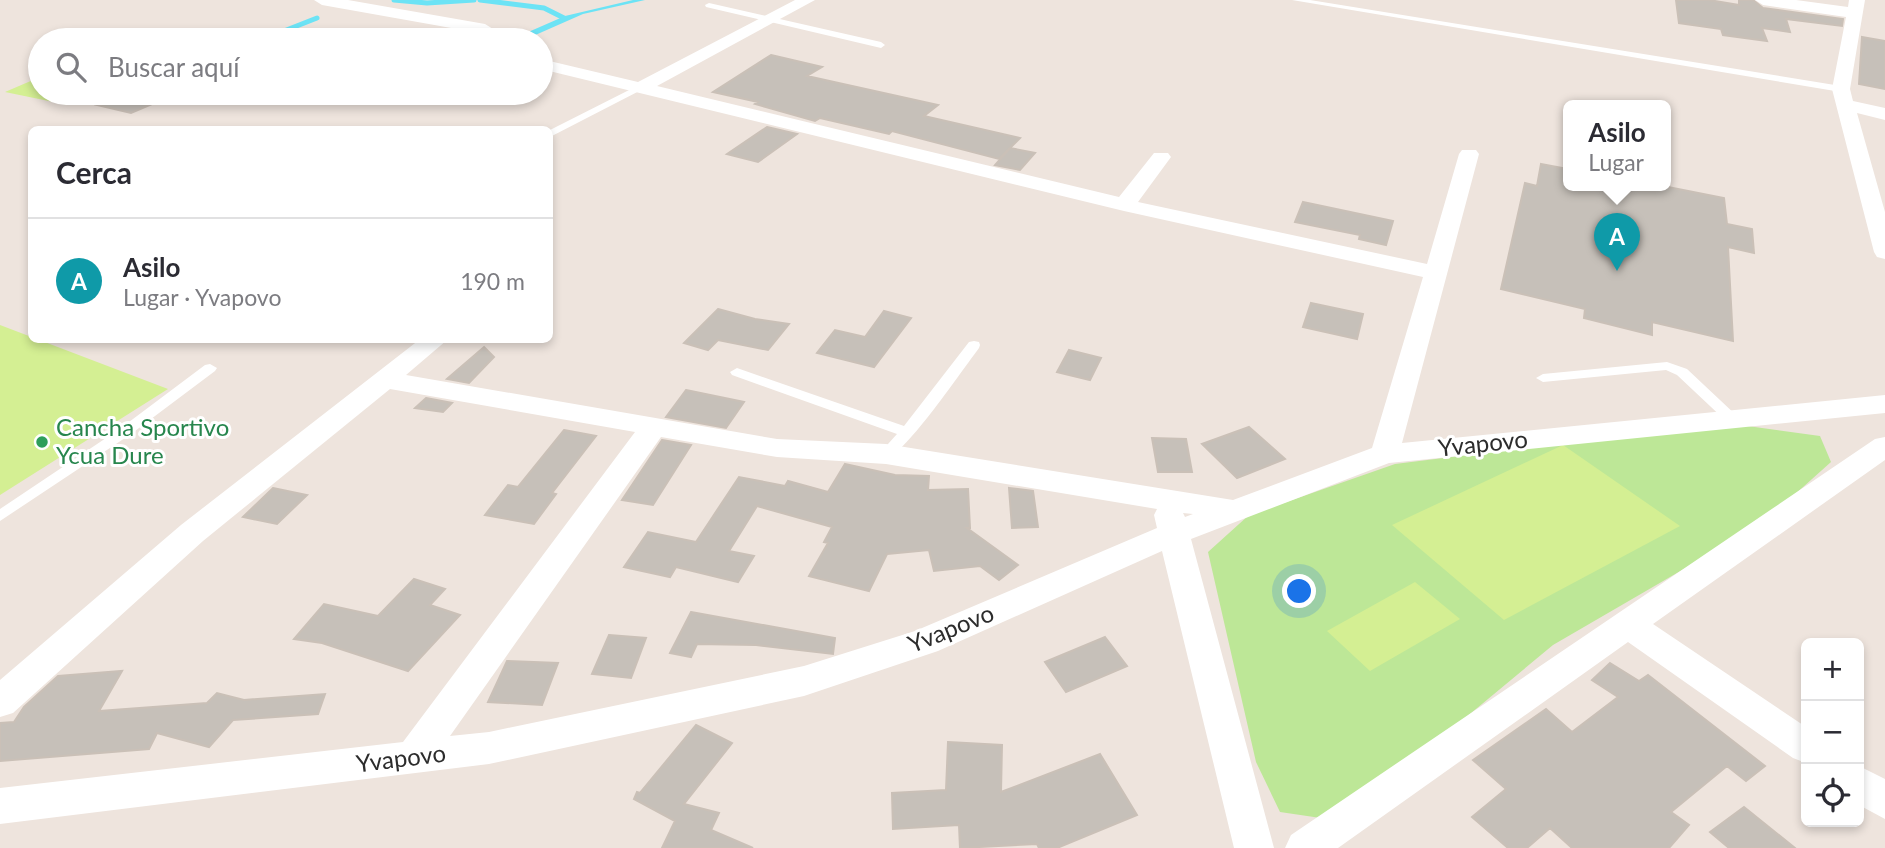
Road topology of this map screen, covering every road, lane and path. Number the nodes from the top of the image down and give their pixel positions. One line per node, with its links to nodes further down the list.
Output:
1 (322, 0): 8 (street)
2 (807, 0): 7 (street)
3 (1296, 0): 12 (lane)
4 (1763, 0): 6 (street)
5 (709, 5): 7 (lane)
6 (1856, 7): 12 (street)
7 (769, 20): 9 (lane); 11 (street)
8 (479, 28)
9 (881, 45)
10 (553, 67): 11 (street)
11 (642, 87): 14 (lane); 17 (street)
12 (1844, 97): 13 (street); 18 (street)
13 (1885, 114)
14 (553, 132)
15 (1469, 154): 19 (street)
16 (1161, 157): 17 (street)
17 (1124, 205): 19 (street)
18 (1885, 253)
19 (1436, 273): 32 (street)
20 (430, 343): 25 (street)
21 (974, 345): 29 (lane)
22 (210, 368): 35 (lane)
23 (737, 372): 29 (lane)
24 (1543, 378): 27 (lane)
25 (385, 380): 28 (street); 38 (street)
26 (1885, 404): 27 (street, Yvapovo)
27 (1732, 419): 32 (street, Yvapovo)
28 (654, 427): 31 (street); 40 (street)
29 (907, 432): 31 (lane)
30 (1885, 446): 37 (street)
31 (886, 454): 33 (street)
32 (1385, 454): 34 (street, Yvapovo)
33 (1165, 499): 34 (street); 36 (street)
34 (1234, 511): 36 (street, Yvapovo)
35 (0, 516)
36 (1175, 533): 40 (street, Yvapovo); 44 (street)
37 (1627, 624): 39 (street); 45 (street)
38 (0, 702)
39 (1801, 744)
40 (414, 758): 43 (street, Yvapovo)
41 (1864, 786): 42 (street)
42 (1885, 801)
43 (0, 806)
44 (1254, 848)
45 (1305, 848)

